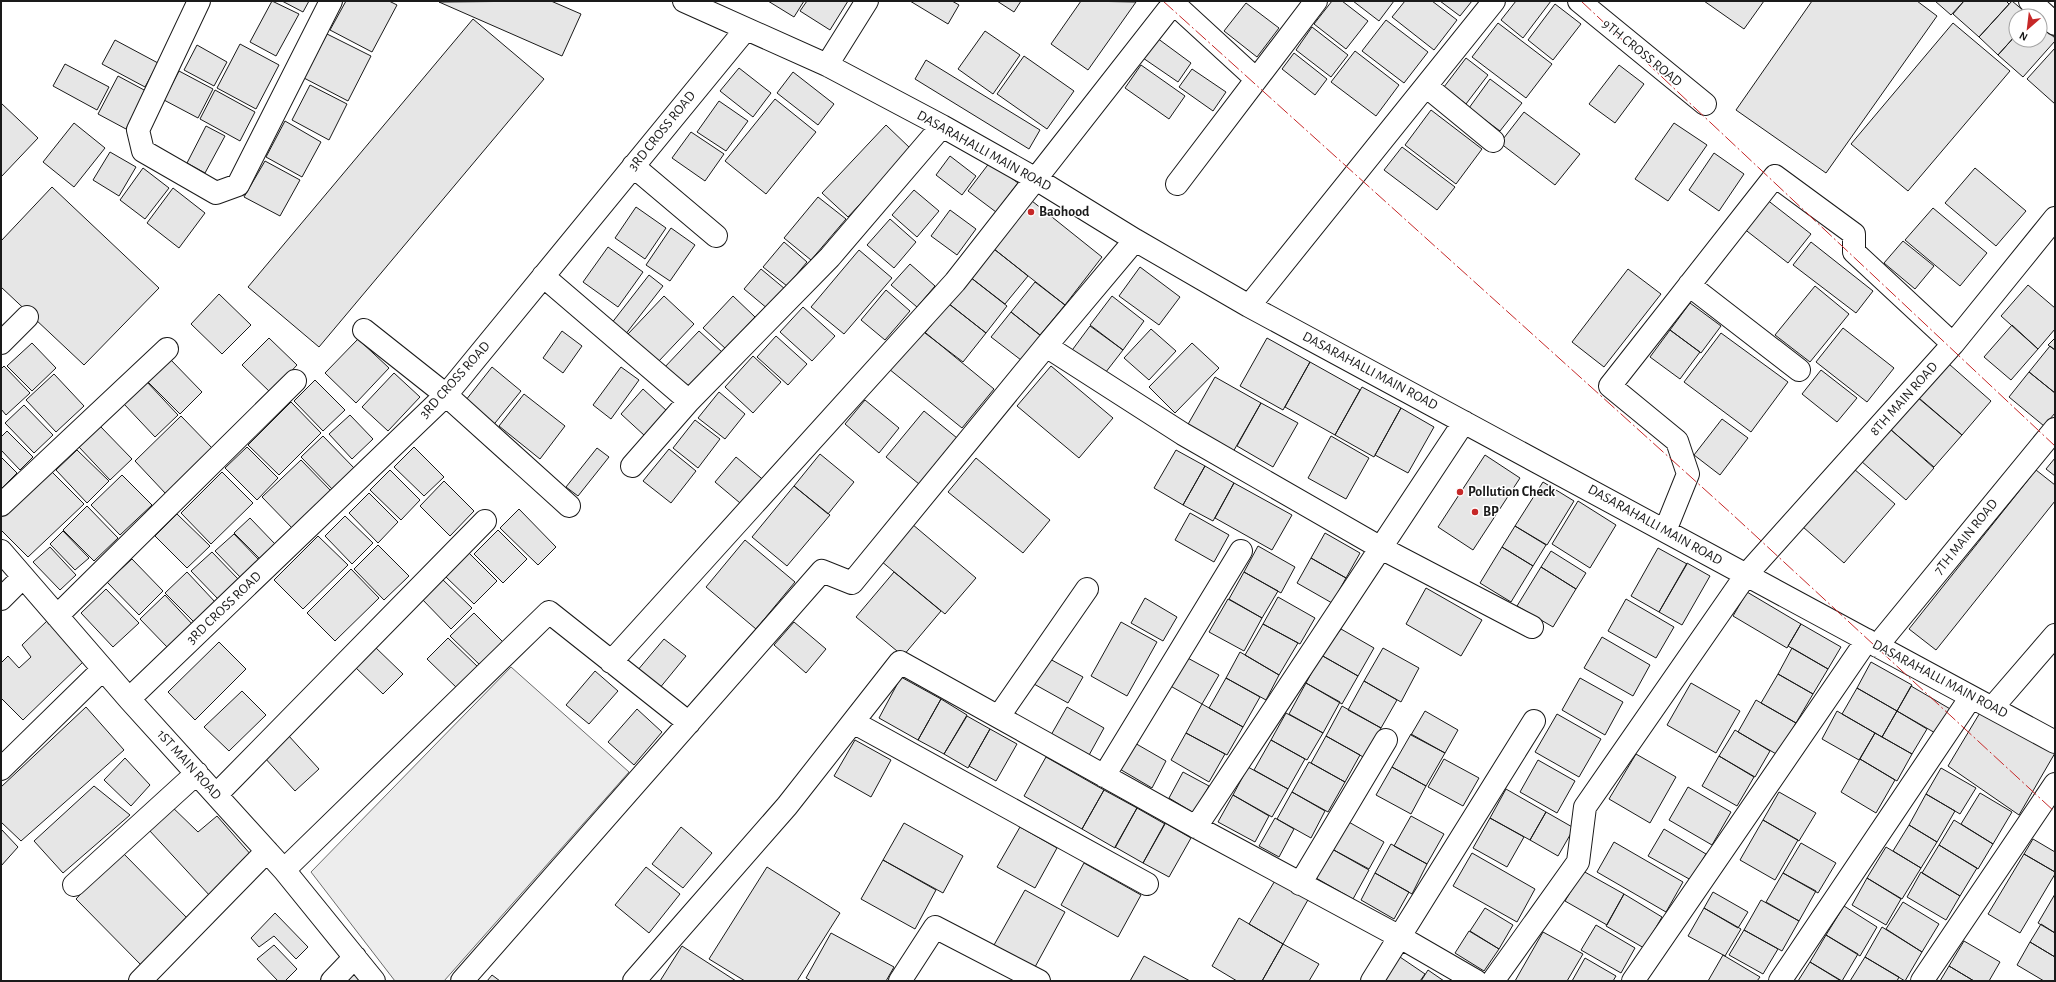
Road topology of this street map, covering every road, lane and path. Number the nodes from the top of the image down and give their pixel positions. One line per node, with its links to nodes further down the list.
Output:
1 (199, 1): 2 (street)
2 (331, 1)
3 (684, 1): 11 (street, DASARAHALLI MAIN ROAD)
4 (867, 1): 12 (street)
5 (1316, 1): 13 (street)
6 (1494, 1): 14 (street)
7 (1579, 1): 15 (street, 9TH CROSS ROAD)
8 (2030, 1): 10 (street)
9 (1173, 2): 13 (street); 19 (street)
10 (2055, 24)
11 (746, 29): 12 (street, DASARAHALLI MAIN ROAD); 18 (street, 3RD CROSS ROAD)
12 (827, 65): 16 (street, DASARAHALLI MAIN ROAD)
13 (1256, 79): 20 (street)
14 (1426, 86): 17 (street); 26 (street)
15 (1705, 104)
16 (942, 126): 19 (street, DASARAHALLI MAIN ROAD); 36 (street)
17 (1494, 141)
18 (633, 166): 22 (street); 24 (street, 3RD CROSS ROAD)
19 (1036, 178): 23 (street, DASARAHALLI MAIN ROAD); 55 (street)
20 (1176, 184)
21 (2055, 218): 30 (street, 8TH MAIN ROAD)
22 (716, 236)
23 (1135, 240): 26 (street, DASARAHALLI MAIN ROAD); 31 (street)
24 (543, 276): 35 (street, 3RD CROSS ROAD); 36 (street)
25 (1689, 286): 30 (street); 33 (street); 43 (street)
26 (1249, 306): 37 (street, DASARAHALLI MAIN ROAD)
27 (27, 317): 29 (street)
28 (364, 330): 35 (street)
29 (1, 343)
30 (1953, 344): 47 (street, 8TH MAIN ROAD)
31 (1046, 346): 44 (street); 63 (street)
32 (167, 349): 40 (street)
33 (1799, 370)
34 (295, 381): 51 (street)
35 (446, 395): 41 (street); 58 (street, 3RD CROSS ROAD)
36 (689, 401): 39 (street)
37 (1464, 422): 43 (street, DASARAHALLI MAIN ROAD); 44 (street)
38 (2055, 429): 54 (street, 7TH MAIN ROAD)
39 (632, 466)
40 (1, 505)
41 (569, 506)
42 (485, 522): 70 (street)
43 (1665, 531): 47 (street, DASARAHALLI MAIN ROAD)
44 (1381, 548): 52 (street); 71 (street)
45 (1, 551): 48 (street, 1ST MAIN ROAD)
46 (1241, 551): 68 (street)
47 (1746, 575): 54 (street, DASARAHALLI MAIN ROAD); 88 (street, 8TH MAIN ROAD)
48 (23, 577): 50 (street); 51 (street, 1ST MAIN ROAD)
49 (1087, 589): 60 (street)
50 (1, 599)
51 (57, 616): 56 (street, 1ST MAIN ROAD)
52 (1532, 627)
53 (2055, 635): 59 (street)
54 (1872, 643): 57 (street, DASARAHALLI MAIN ROAD); 89 (street, 7TH MAIN ROAD)
55 (611, 662): 63 (street); 73 (street)
56 (103, 669): 58 (street, 1ST MAIN ROAD); 66 (street)
57 (1971, 696): 59 (street, DASARAHALLI MAIN ROAD); 90 (street)
58 (129, 699): 67 (street, 1ST MAIN ROAD)
59 (1992, 708): 65 (street, DASARAHALLI MAIN ROAD)
60 (998, 716): 62 (street); 68 (street)
61 (1534, 721): 77 (street)
62 (853, 722): 74 (street); 83 (street)
63 (689, 723): 82 (street)
64 (1386, 740): 75 (street)
65 (2055, 742)
66 (1, 769)
67 (197, 773): 70 (street, 1ST MAIN ROAD); 76 (street)
68 (1104, 776): 71 (street)
69 (2055, 784): 91 (street)
70 (216, 795): 72 (street, 1ST MAIN ROAD)
71 (1196, 827): 75 (street)
72 (267, 851): 73 (street, 1ST MAIN ROAD); 79 (street)
73 (284, 870): 78 (street, 1ST MAIN ROAD)
74 (1147, 884)
75 (1300, 884): 77 (street)
76 (74, 885)
77 (1400, 937): 86 (street); 87 (street)
78 (355, 957): 80 (street); 81 (street, 1ST MAIN ROAD)
79 (140, 981)
80 (332, 981)
81 (374, 981)
82 (462, 981)
83 (634, 981)
84 (900, 981): 85 (street)
85 (1039, 981)
86 (1372, 981)
87 (1476, 981)
88 (1493, 981)
89 (1633, 981)
90 (1780, 981)
91 (1922, 981)

